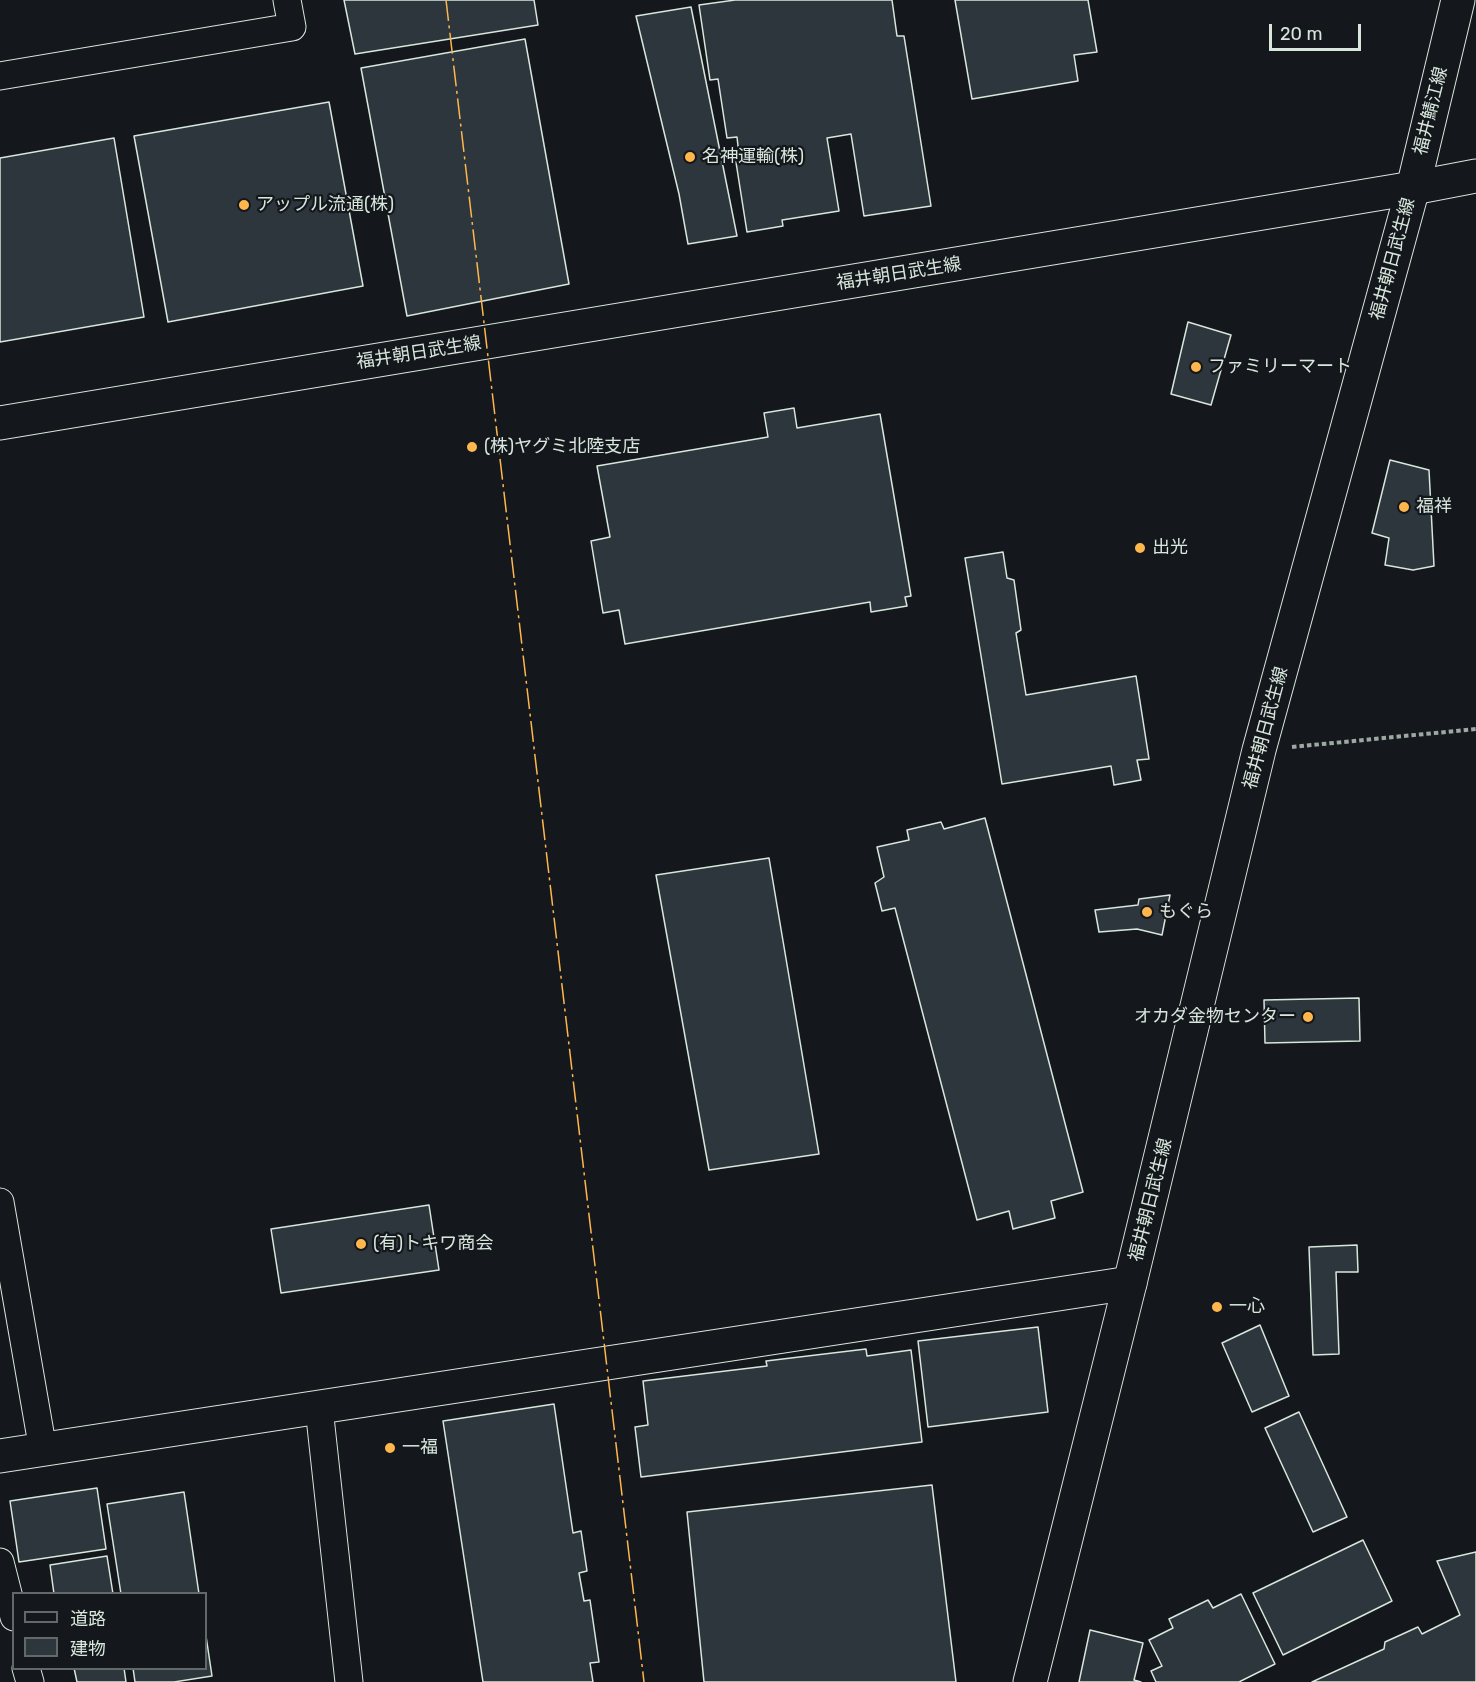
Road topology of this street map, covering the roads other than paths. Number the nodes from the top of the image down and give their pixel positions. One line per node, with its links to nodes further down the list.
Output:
1 (287, 0): 3 (street)
2 (1458, 0): 5 (main road, 福井鯖江線)
3 (0, 76)
4 (1476, 176): 5 (main road)
5 (1413, 188): 6 (main road, 福井朝日武生線); 8 (main road, 福井朝日武生線)
6 (0, 423)
7 (0, 1202): 10 (street)
8 (1130, 1283): 9 (main road); 15 (main road, 福井朝日武生線)
9 (319, 1408): 10 (main road); 14 (street)
10 (43, 1450): 11 (main road)
11 (0, 1456)
12 (0, 1562): 13 (street)
13 (12, 1609)
14 (350, 1682)
15 (1030, 1682)

